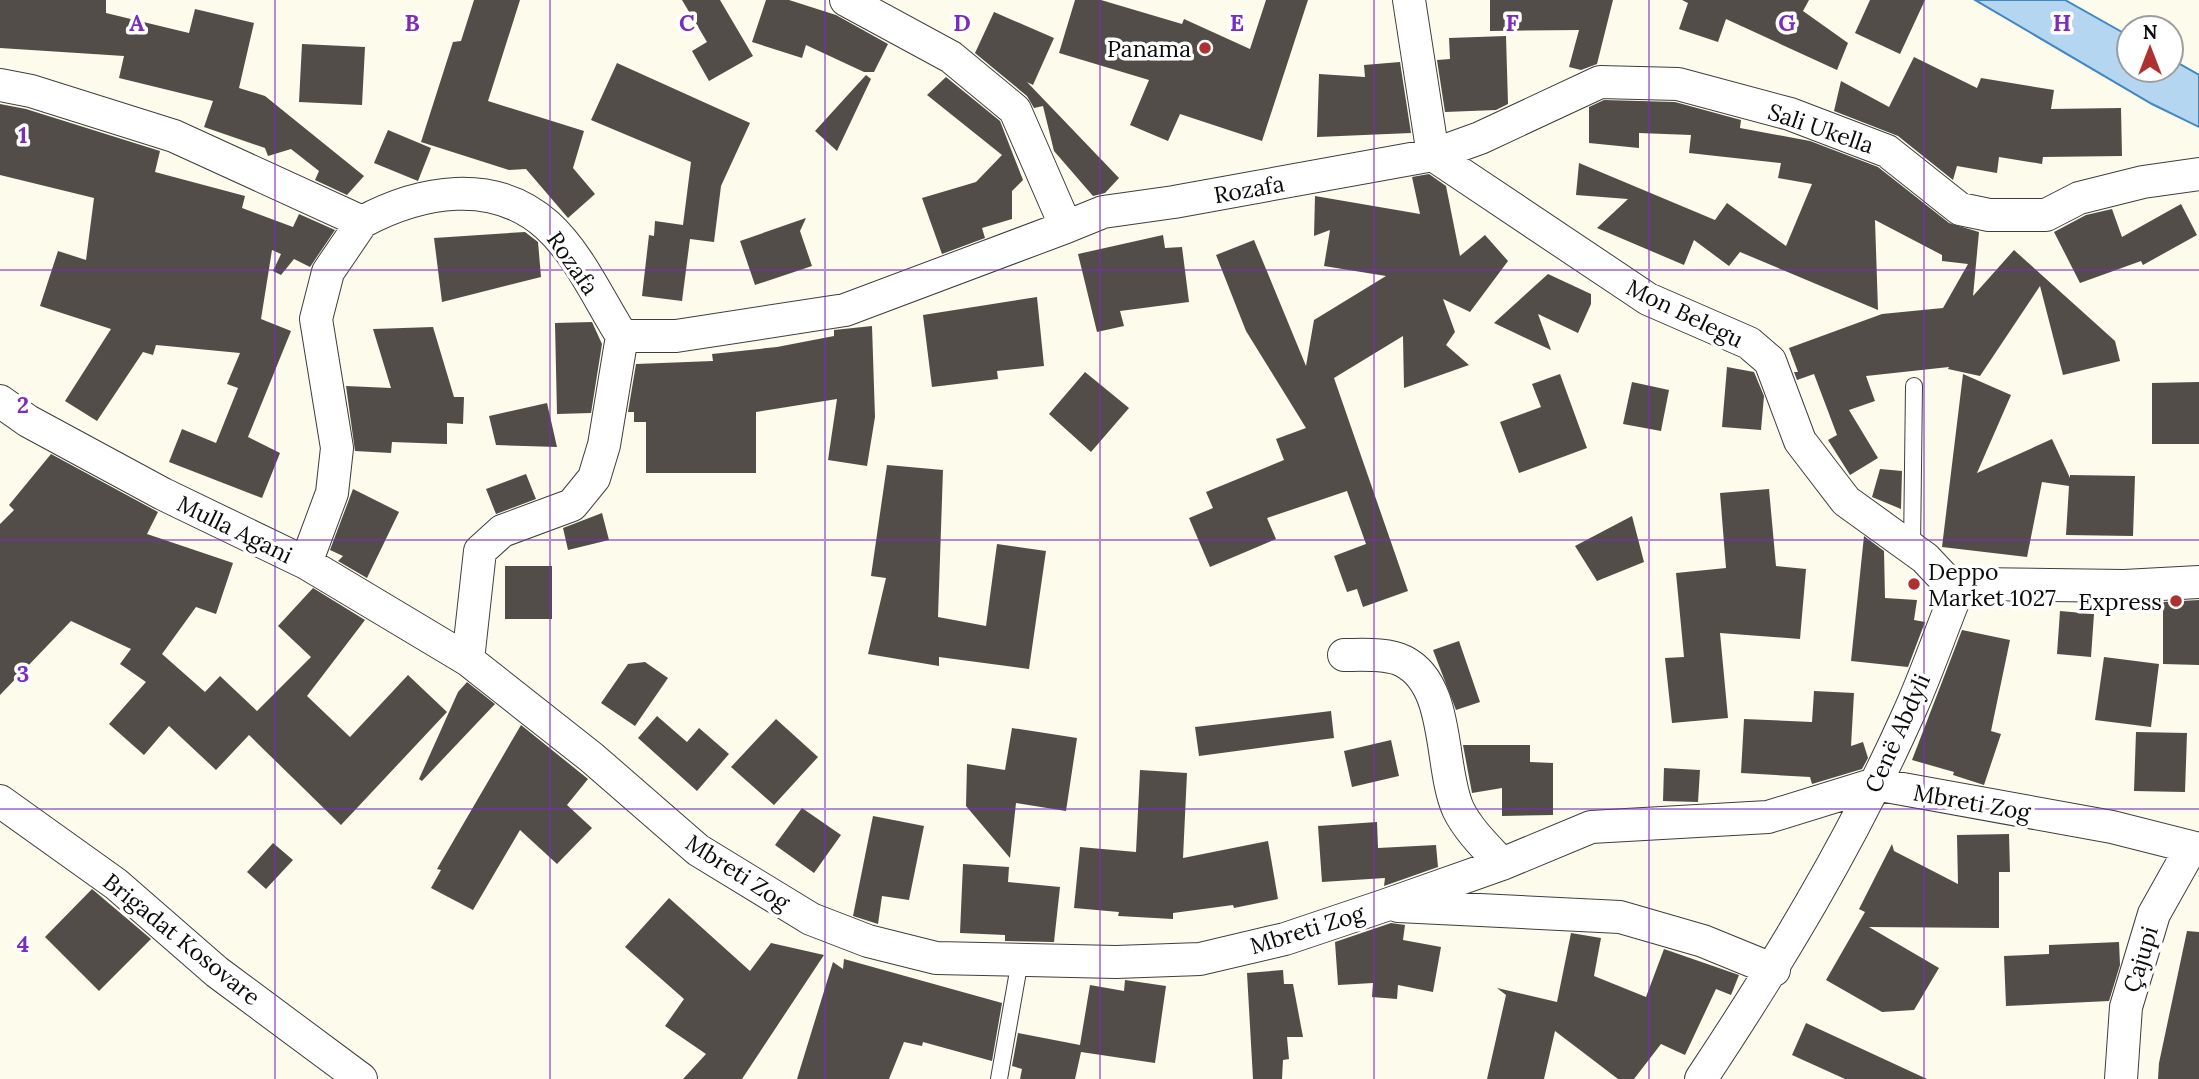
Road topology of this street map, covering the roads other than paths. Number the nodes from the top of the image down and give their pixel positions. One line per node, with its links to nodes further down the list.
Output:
1 (846, 0): 7 (street)
2 (1409, 0): 4 (street)
3 (0, 85): 6 (street)
4 (1433, 155): 5 (street, Sali Ukella); 7 (street, Rozafa); 11 (street, Mon Belegu)
5 (2199, 174)
6 (362, 222): 8 (street, Rozafa); 12 (street)
7 (1066, 227): 8 (street, Rozafa)
8 (622, 336): 16 (street)
9 (1914, 386): 11 (lane)
10 (0, 401): 12 (street, Mulla Agani)
11 (1912, 549): 14 (street, Mon Belegu)
12 (306, 563): 16 (street, Mulla Agani)
13 (2199, 582): 14 (street)
14 (1957, 592): 17 (street, Cenë Abdyli)
15 (1344, 655): 20 (street)
16 (468, 660): 22 (street, Mbreti Zog)
17 (1875, 784): 19 (street, Mbreti Zog); 20 (street, Mbreti Zog); 23 (street, Cenë Abdyli)
18 (0, 801): 24 (street, Brigadat Kosovare)
19 (2195, 849): 27 (street, Çajupi)
20 (1502, 864): 21 (street, Mbreti Zog)
21 (1386, 905): 22 (street, Mbreti Zog); 23 (street, Mbreti Zog)
22 (1020, 960): 25 (lane)
23 (1774, 970): 26 (street, Cenë Abdyli)
24 (361, 1079)
25 (999, 1079)
26 (1701, 1079)
27 (2121, 1079)

